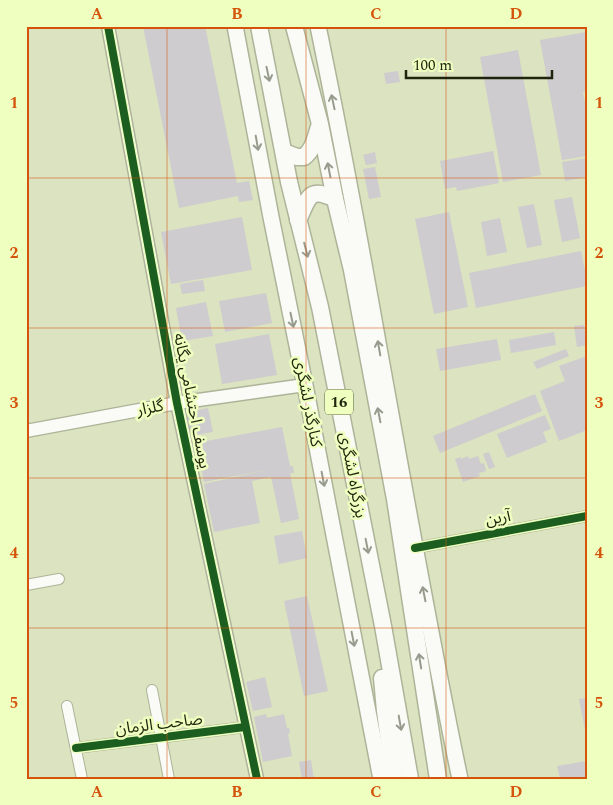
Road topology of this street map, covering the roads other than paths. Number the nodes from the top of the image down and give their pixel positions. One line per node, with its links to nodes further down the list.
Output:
1 (108, 26): 11 (street, یوسف احتشامی یگانه)
2 (235, 26): 10 (main road, کنارگذر لشگری, one-way to 10)
3 (259, 26): 7 (highway, بزرگراه لشگری / 16, one-way to 7)
4 (294, 26): 6 (highway, 16)
5 (318, 26): 14 (main road, one-way to 5)
6 (320, 124): 7 (highway); 8 (highway, 16, one-way to 6)
7 (284, 152): 9 (highway, بزرگراه لشگری / 16)
8 (335, 199): 9 (highway); 29 (highway, 16, one-way to 8)
9 (298, 220): 17 (highway, بزرگراه لشگری / 16, one-way to 17)
10 (305, 385): 11 (street, گلزار); 26 (main road, کنارگذر لشگری, one-way to 26)
11 (178, 403): 12 (street, گلزار); 20 (street, یوسف احتشامی یگانه)
12 (26, 431)
13 (587, 516): 14 (street, آرین)
14 (415, 548): 30 (main road, one-way to 14)
15 (58, 579): 16 (street)
16 (26, 585)
17 (383, 626): 27 (highway); 28 (highway, بزرگراه لشگری / 16, one-way to 28)
18 (152, 690): 21 (street)
19 (67, 706): 22 (street)
20 (245, 727): 21 (street, صاحب الزمان); 25 (street, یوسف احتشامی یگانه)
21 (162, 738): 22 (street, صاحب الزمان); 24 (street)
22 (76, 748): 23 (street)
23 (82, 779)
24 (169, 779)
25 (257, 779)
26 (381, 779)
27 (394, 779)
28 (410, 779)
29 (438, 779)
30 (460, 779)

